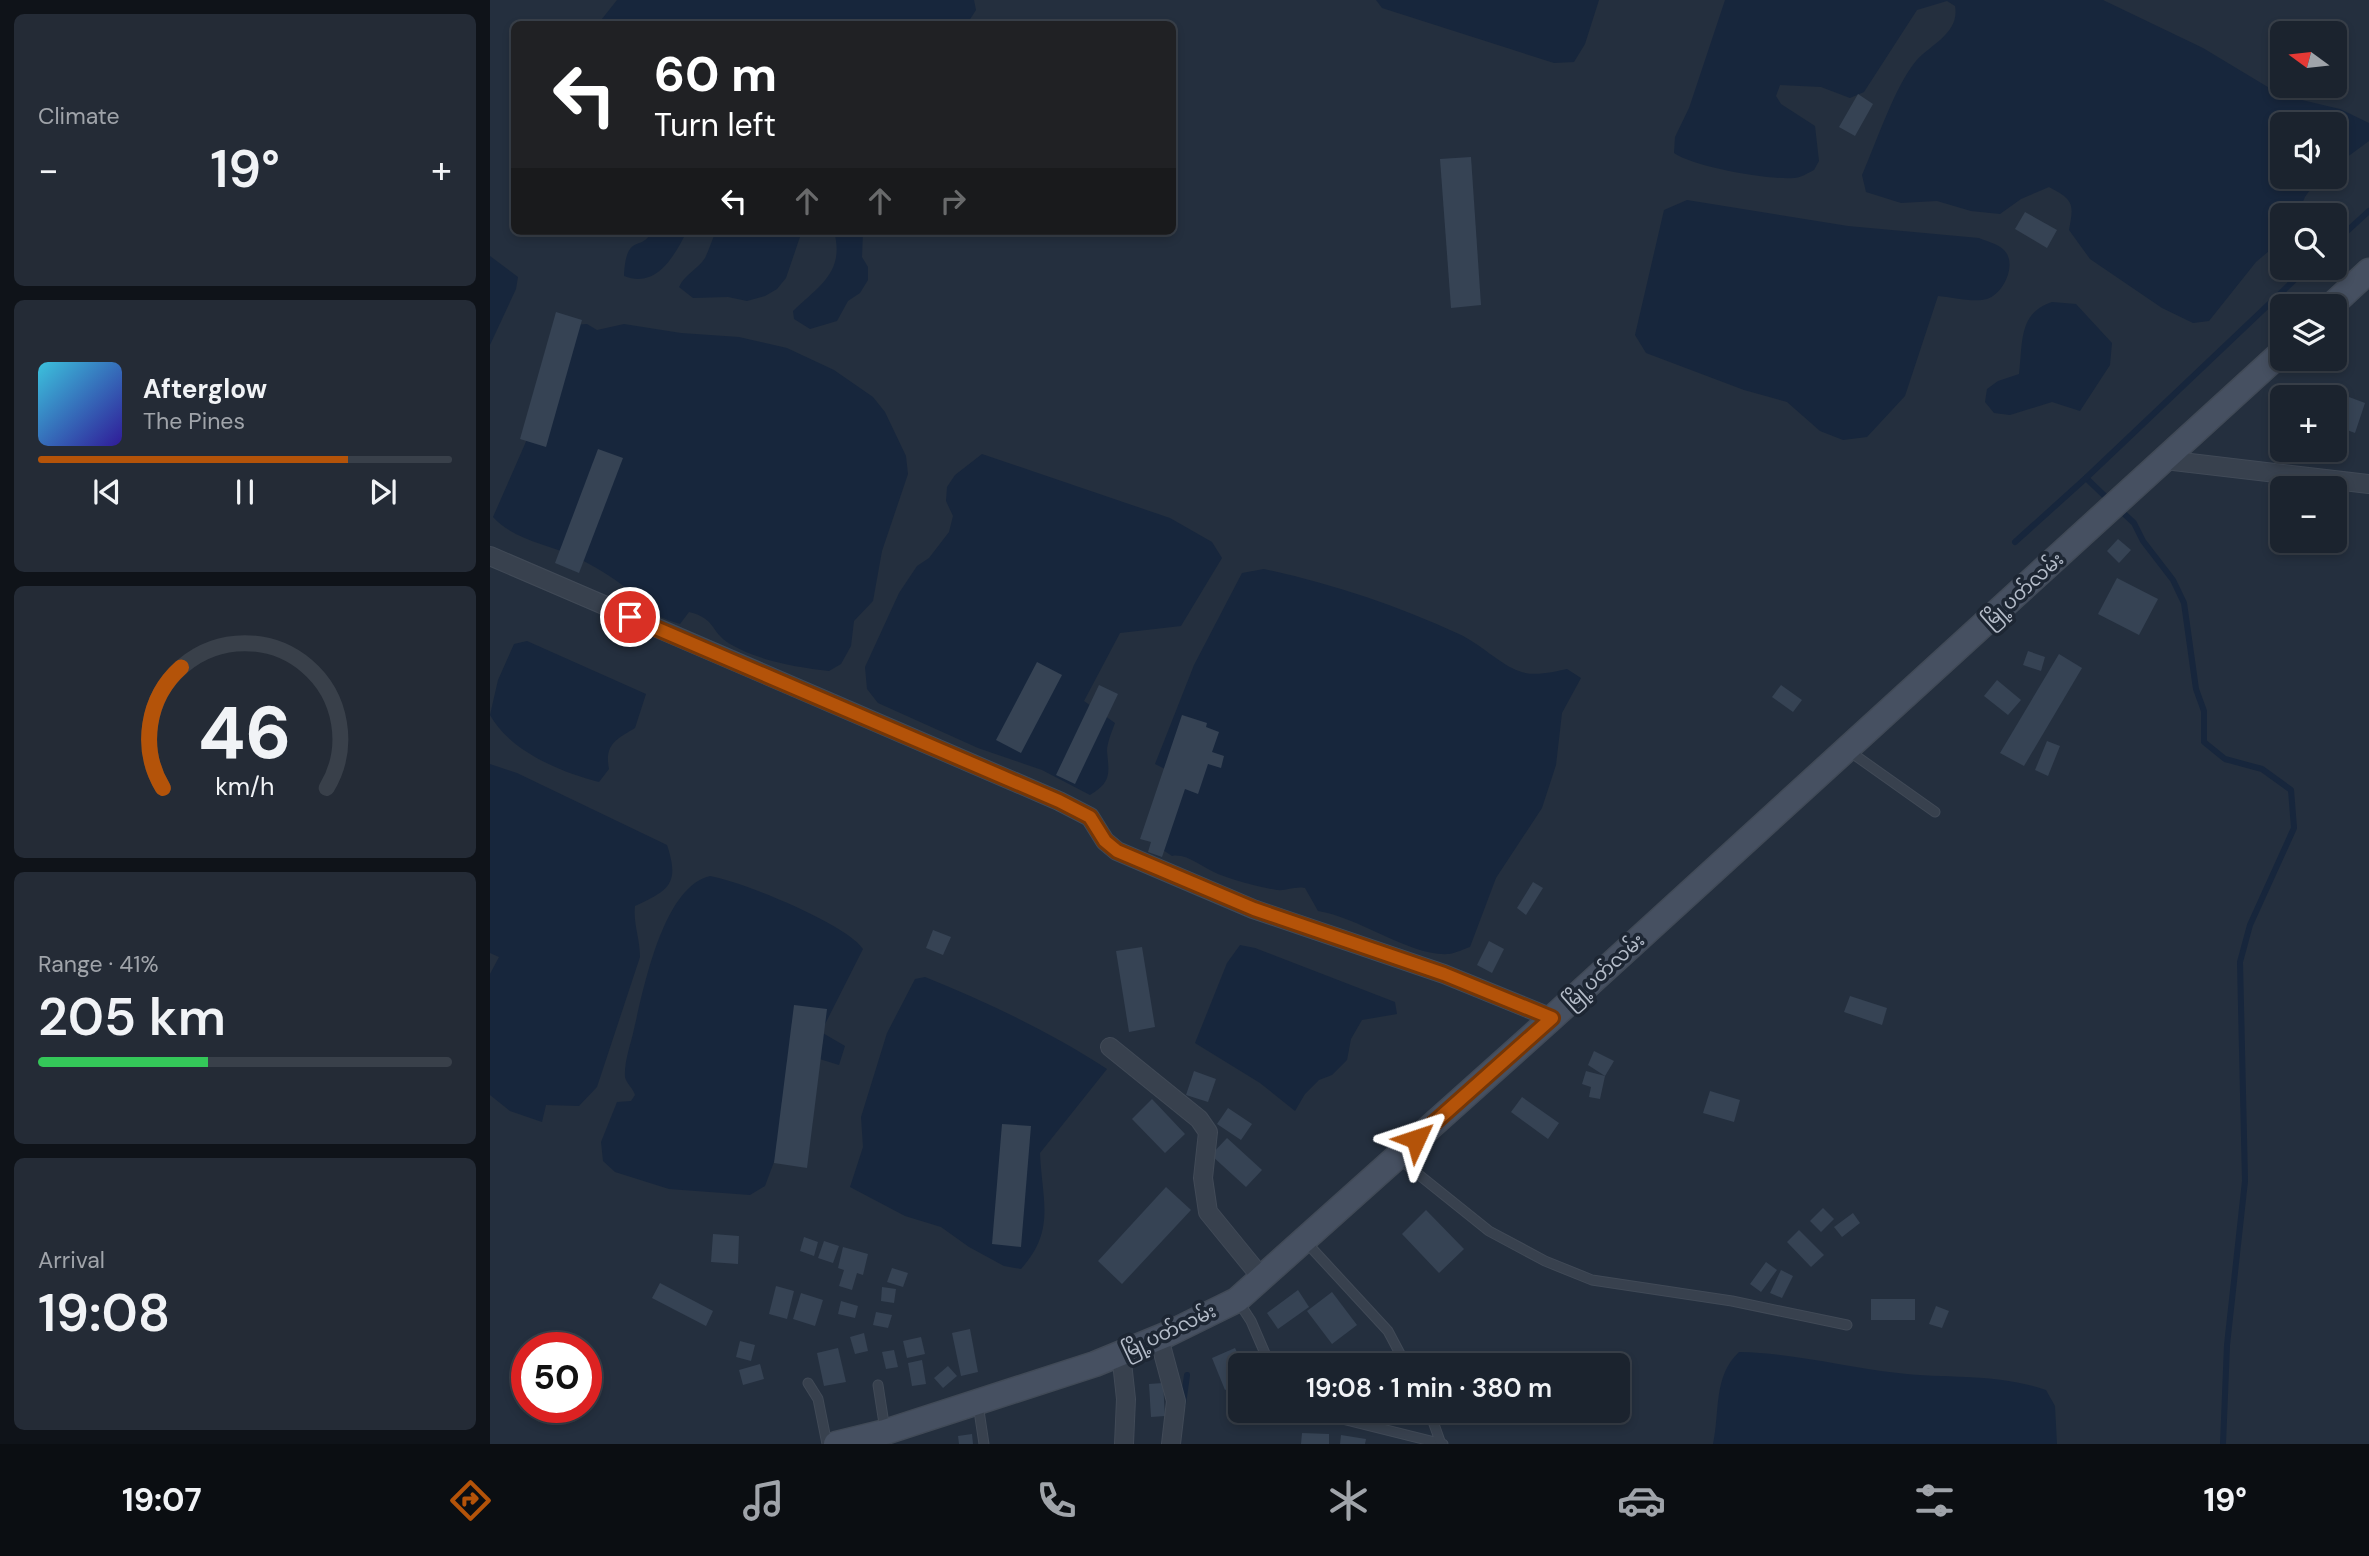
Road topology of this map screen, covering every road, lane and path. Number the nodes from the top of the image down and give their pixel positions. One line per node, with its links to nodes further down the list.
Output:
1 (2369, 271): 2 (main road)
2 (2344, 294)
3 (2270, 363): 4 (main road, မြို့ပတ်လမ်း)
4 (2165, 460): 5 (street); 7 (main road, မြို့ပတ်လမ်း)
5 (2369, 484)
6 (490, 556): 9 (street)
7 (1847, 750): 8 (lane); 9 (main road, မြို့ပတ်လမ်း)
8 (1935, 811)
9 (1552, 1018): 11 (main road, မြို့ပတ်လမ်း)
10 (1110, 1047): 13 (street)
11 (1397, 1157): 12 (main road, မြို့ပတ်လမ်း); 15 (lane)
12 (1304, 1239): 13 (main road, မြို့ပတ်လမ်း); 19 (lane)
13 (1261, 1277): 14 (main road, မြို့ပတ်လမ်း)
14 (1237, 1300): 16 (main road, မြို့ပတ်လမ်း); 18 (lane)
15 (1847, 1325)
16 (1158, 1338): 17 (main road, မြို့ပတ်လမ်း); 31 (street)
17 (1121, 1353): 22 (main road, မြို့ပတ်လမ်း); 30 (street)
18 (1265, 1353)
19 (1400, 1353)
20 (808, 1382): 27 (lane)
21 (878, 1385): 26 (lane)
22 (978, 1402): 26 (main road, မြို့ပတ်လမ်း); 29 (lane)
23 (1354, 1423): 25 (lane)
24 (1434, 1423): 33 (lane)
25 (1391, 1433): 32 (lane); 33 (lane)
26 (898, 1434): 28 (main road, မြို့ပတ်လမ်း)
27 (827, 1444)
28 (836, 1444)
29 (984, 1444)
30 (1124, 1444)
31 (1171, 1444)
32 (1395, 1444)
33 (1442, 1444)

